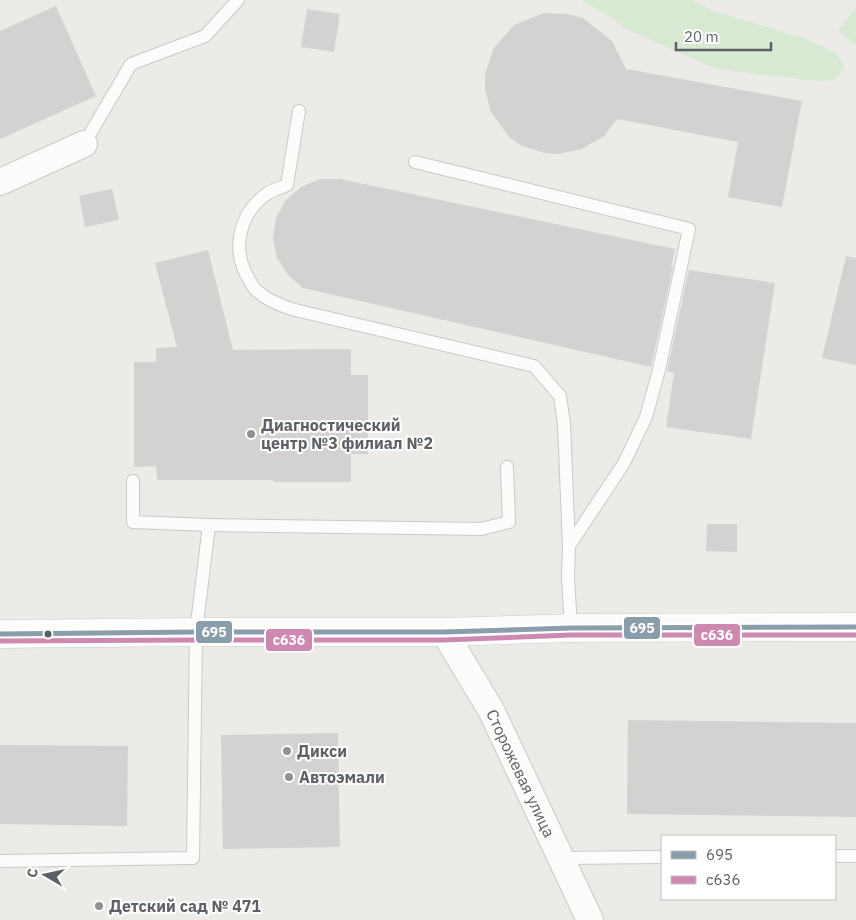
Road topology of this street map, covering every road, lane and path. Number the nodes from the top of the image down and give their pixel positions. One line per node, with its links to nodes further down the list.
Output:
1 (238, 0): 3 (lane)
2 (299, 111): 9 (lane)
3 (84, 144): 5 (street)
4 (415, 162): 9 (lane)
5 (0, 182)
6 (507, 467): 8 (lane)
7 (133, 481): 8 (lane)
8 (209, 525): 12 (lane)
9 (569, 546): 11 (lane)
10 (856, 627): 11 (street)
11 (571, 628): 13 (street)
12 (196, 632): 13 (street); 14 (street); 19 (lane)
13 (444, 632): 18 (street, Сторожевая улица)
14 (0, 634)
15 (836, 856): 16 (lane)
16 (856, 856)
17 (661, 857): 18 (lane)
18 (561, 858): 20 (street, Сторожевая улица)
19 (0, 861)
20 (590, 920)

